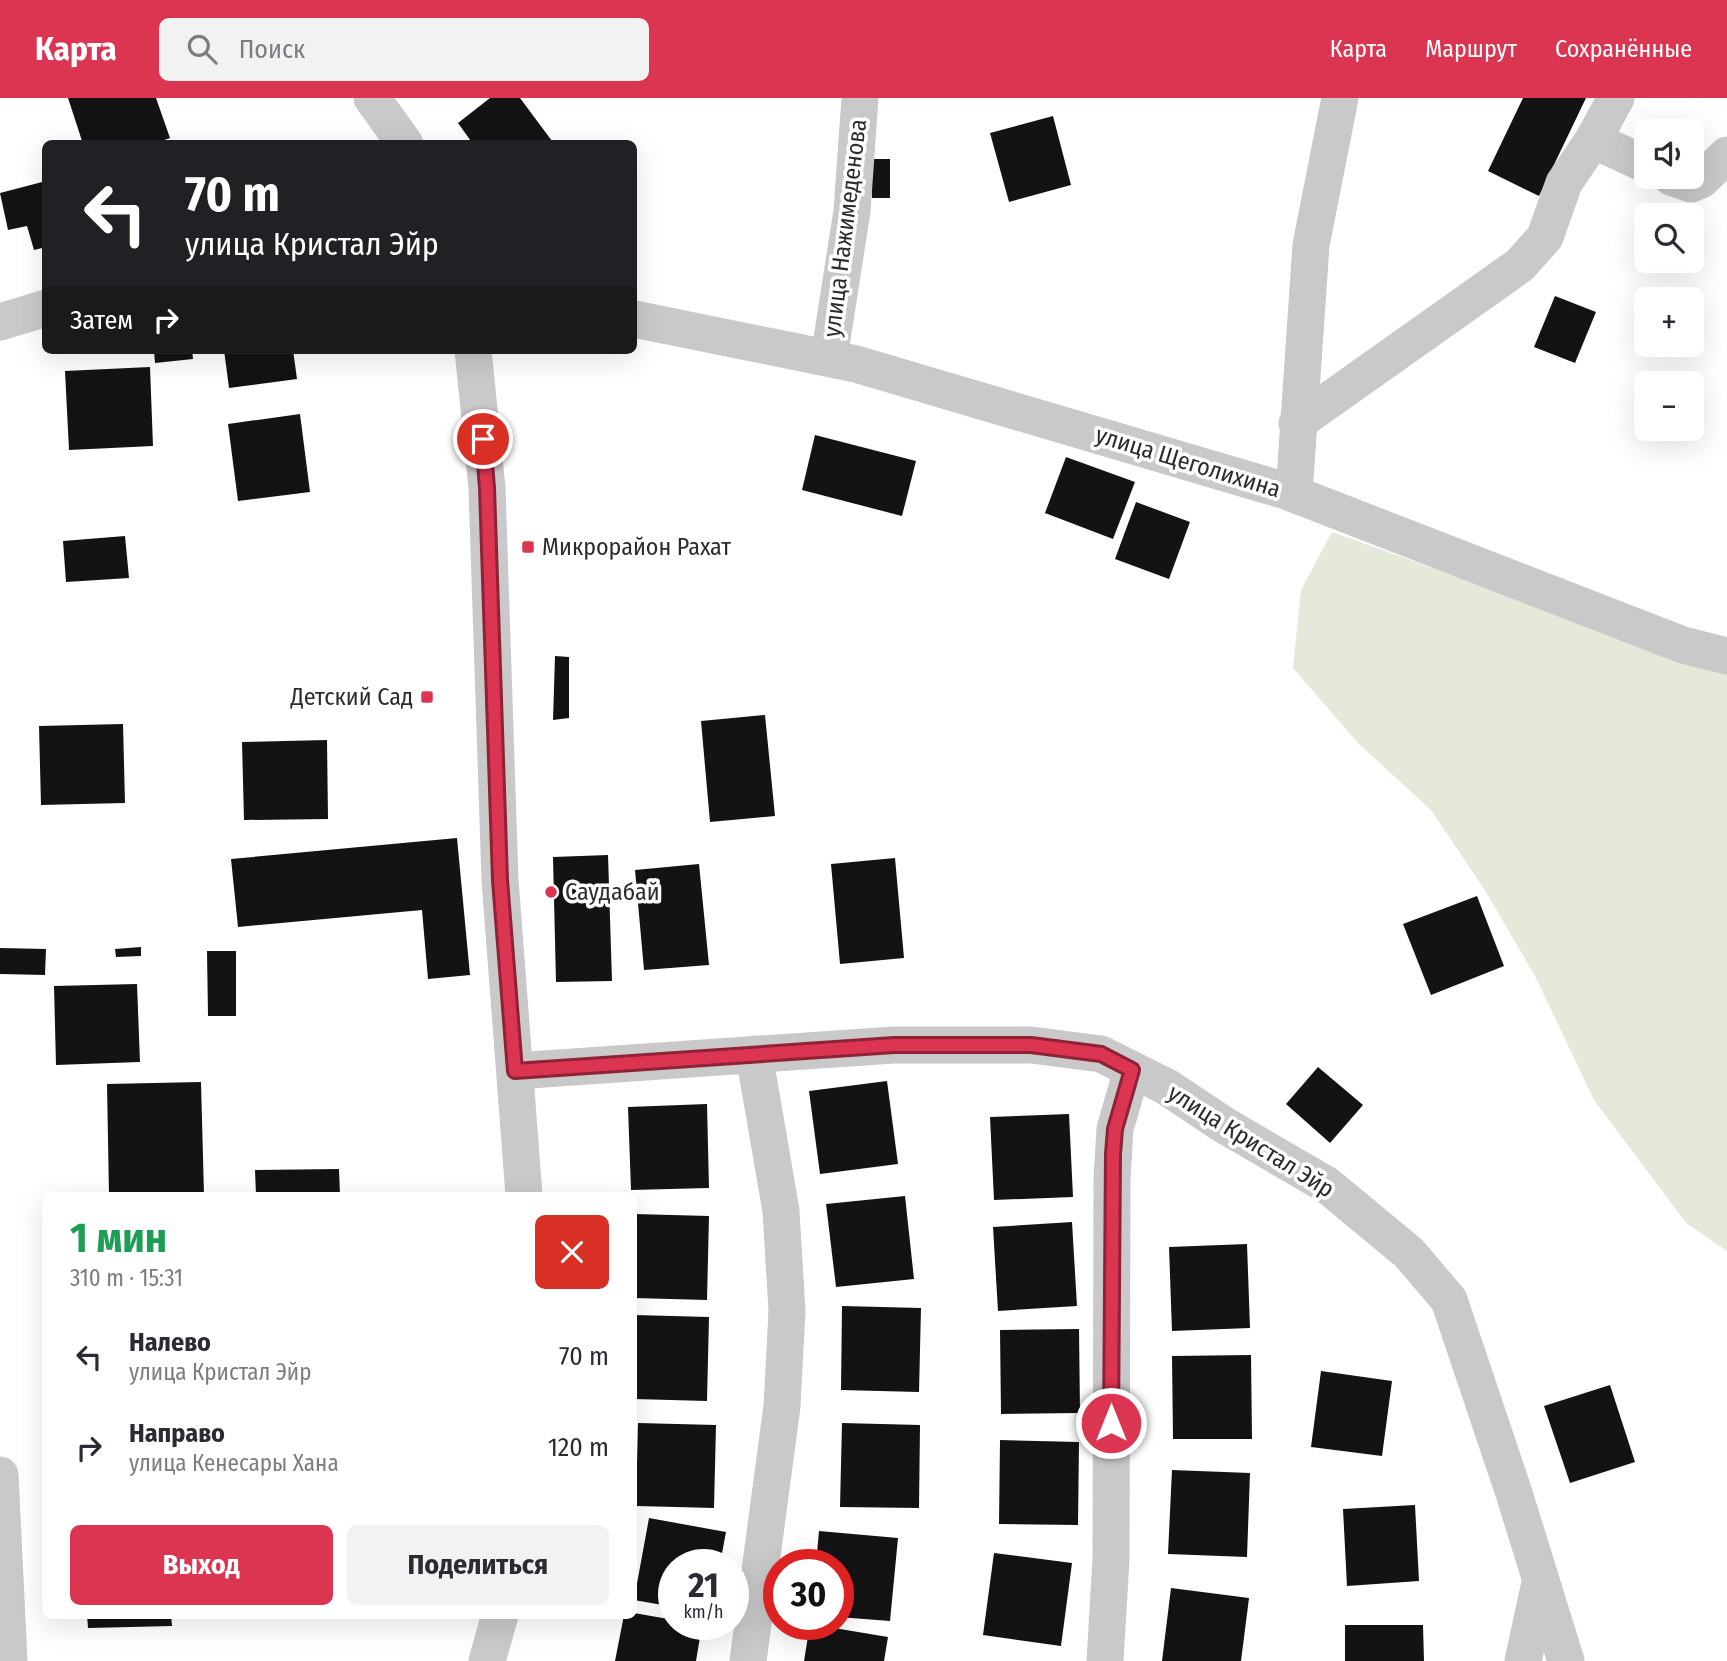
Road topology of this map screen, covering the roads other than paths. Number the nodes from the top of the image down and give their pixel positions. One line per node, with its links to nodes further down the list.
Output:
1 (372, 98): 5 (street)
2 (860, 98): 14 (street, улица Нажимеденова)
3 (1340, 98): 15 (street)
4 (1616, 98): 6 (street)
5 (402, 140)
6 (1593, 140): 8 (street); 15 (street)
7 (1727, 155): 9 (street)
8 (1634, 159)
9 (1704, 177)
10 (42, 309): 12 (street)
11 (637, 320): 14 (street, улица Щеголихина)
12 (0, 322)
13 (473, 354): 20 (street)
14 (828, 358): 16 (street, улица Щеголихина)
15 (1297, 423): 16 (street)
16 (1294, 494): 17 (street, улица Щеголихина)
17 (1727, 656)
18 (754, 1054): 19 (street, улица Кристал Эйр); 20 (street, улица Кристал Эйр); 27 (street)
19 (1132, 1070): 23 (street, улица Кристал Эйр); 28 (street)
20 (515, 1071): 21 (street)
21 (524, 1192)
22 (0, 1475): 25 (street)
23 (1541, 1579): 29 (street); 30 (street, улица Кристал Эйр)
24 (499, 1619): 26 (street)
25 (9, 1661)
26 (486, 1661)
27 (748, 1661)
28 (1105, 1661)
29 (1523, 1661)
30 (1566, 1661)

